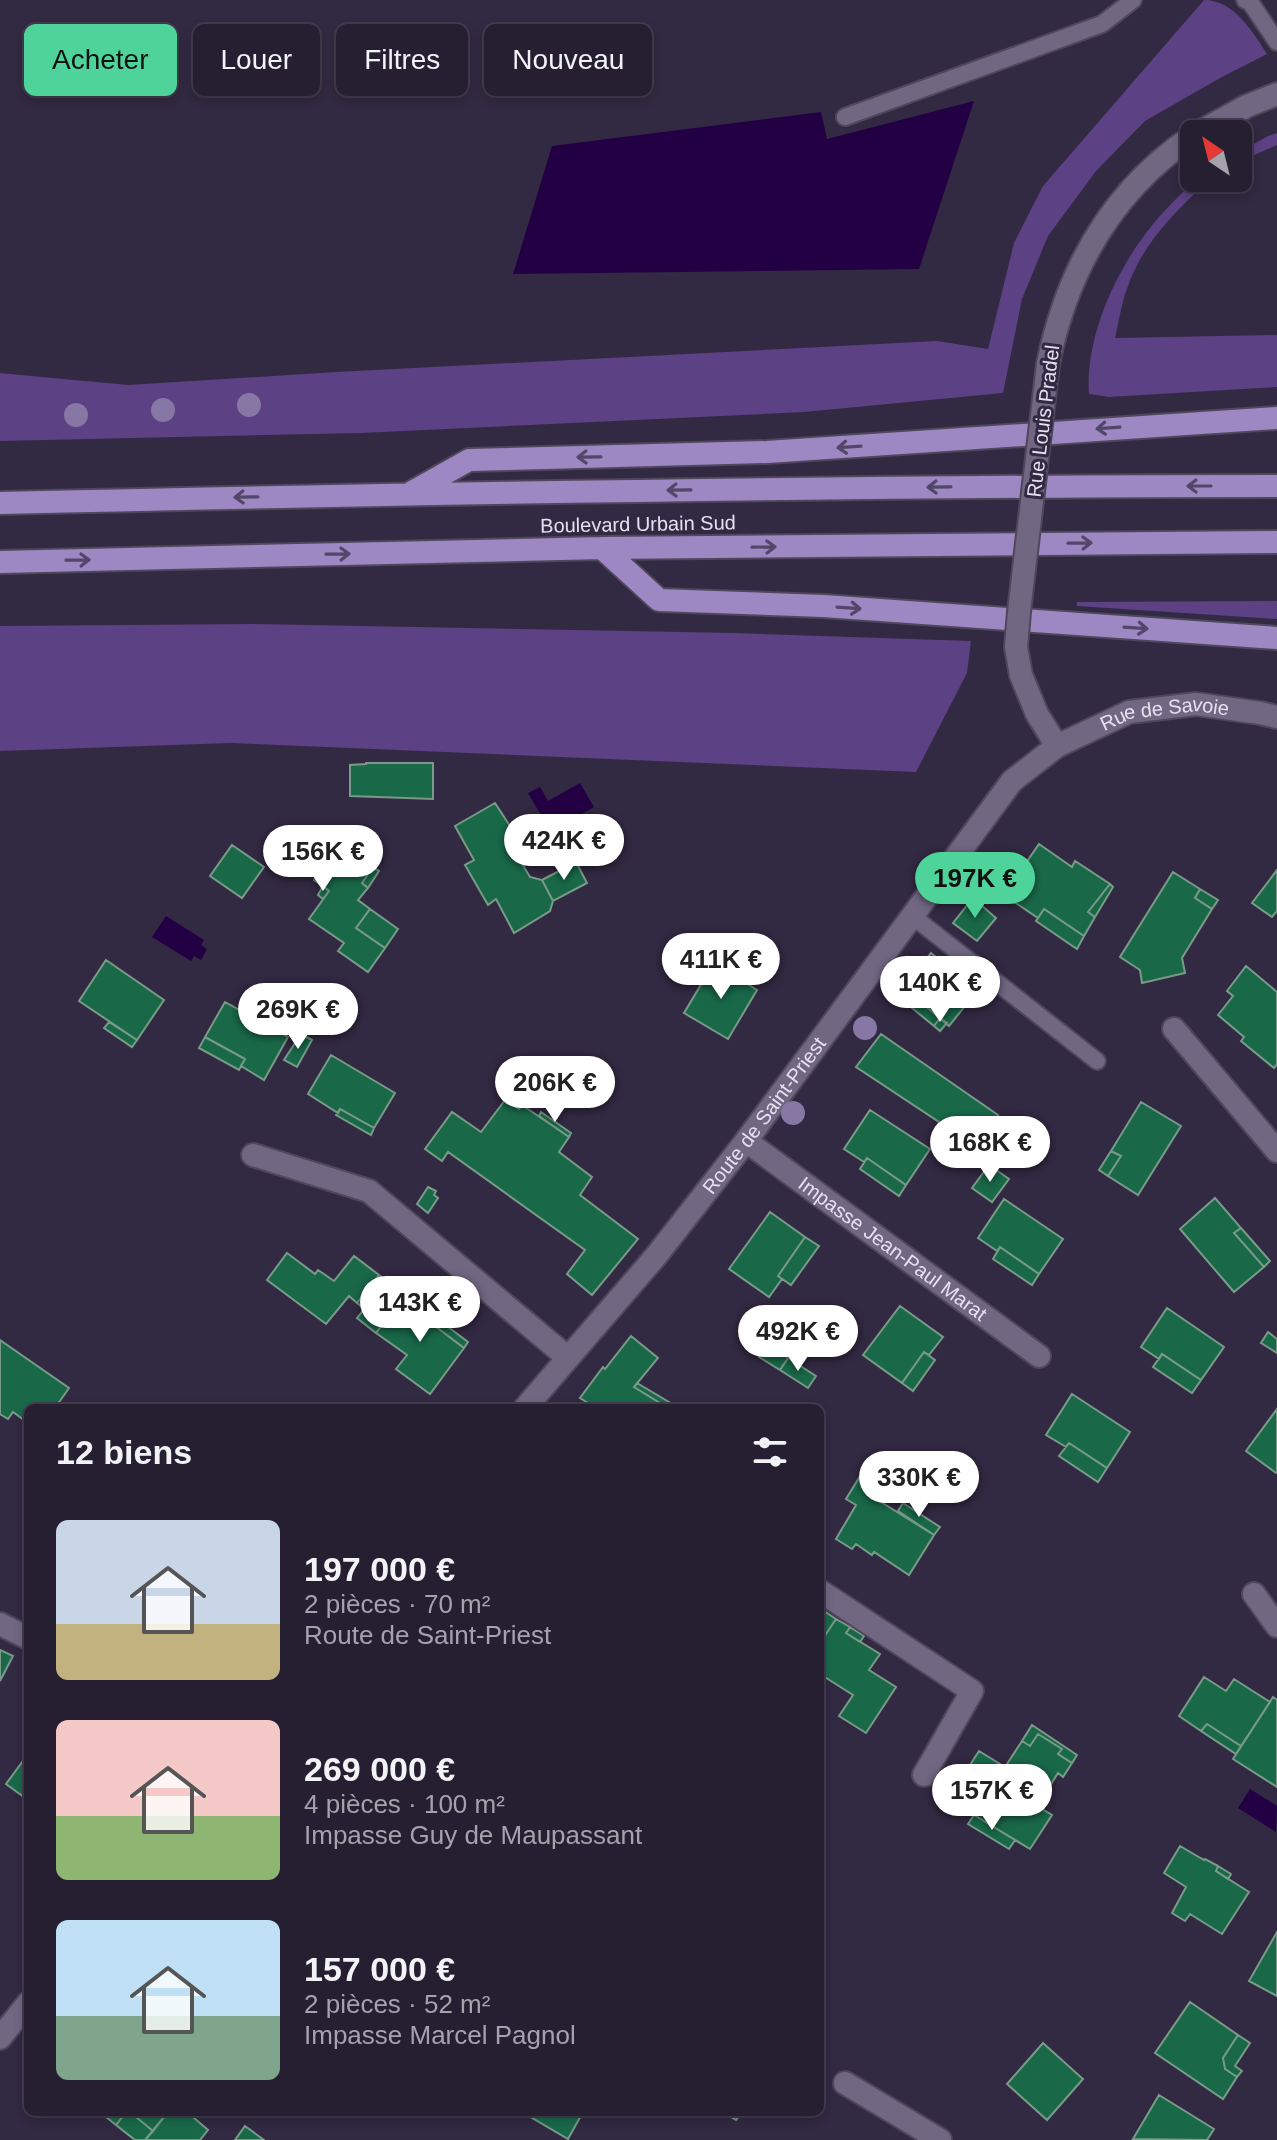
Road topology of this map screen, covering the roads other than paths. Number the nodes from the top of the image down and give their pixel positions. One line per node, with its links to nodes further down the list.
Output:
1 (1133, 0): 5 (lane)
2 (1245, 0): 3 (lane)
3 (1277, 42)
4 (1277, 94): 6 (street, Rue Louis Pradel)
5 (845, 117)
6 (1222, 120)
7 (1180, 146): 17 (street, Rue Louis Pradel, bridge)
8 (1277, 418): 10 (highway, one-way to 10)
9 (1277, 486): 10 (highway, Boulevard Urbain Sud, one-way to 10)
10 (408, 494): 11 (highway, Boulevard Urbain Sud, one-way to 11)
11 (0, 503)
12 (1277, 542): 13 (highway, Boulevard Urbain Sud, one-way to 12)
13 (602, 548): 14 (highway, Boulevard Urbain Sud, one-way to 13); 15 (highway, one-way to 15)
14 (0, 562)
15 (1277, 638)
16 (1277, 717): 17 (street, Rue de Savoie)
17 (1057, 746): 18 (street, Route de Saint-Priest)
18 (911, 915): 20 (lane); 21 (street, Route de Saint-Priest)
19 (1174, 1029): 22 (street)
20 (1097, 1061)
21 (746, 1141): 24 (street, Impasse Jean-Paul Marat); 25 (street, Route de Saint-Priest)
22 (1277, 1151)
23 (253, 1155): 25 (street)
24 (1039, 1356)
25 (567, 1357): 26 (street, Route de Saint-Priest)
26 (533, 1404)
27 (824, 1594): 32 (street)
28 (1254, 1594): 30 (street)
29 (0, 1624): 31 (street)
30 (1277, 1626)
31 (24, 1636)
32 (924, 1775)
33 (24, 2008): 34 (street)
34 (0, 2038)
35 (845, 2083): 36 (street)
36 (940, 2140)

